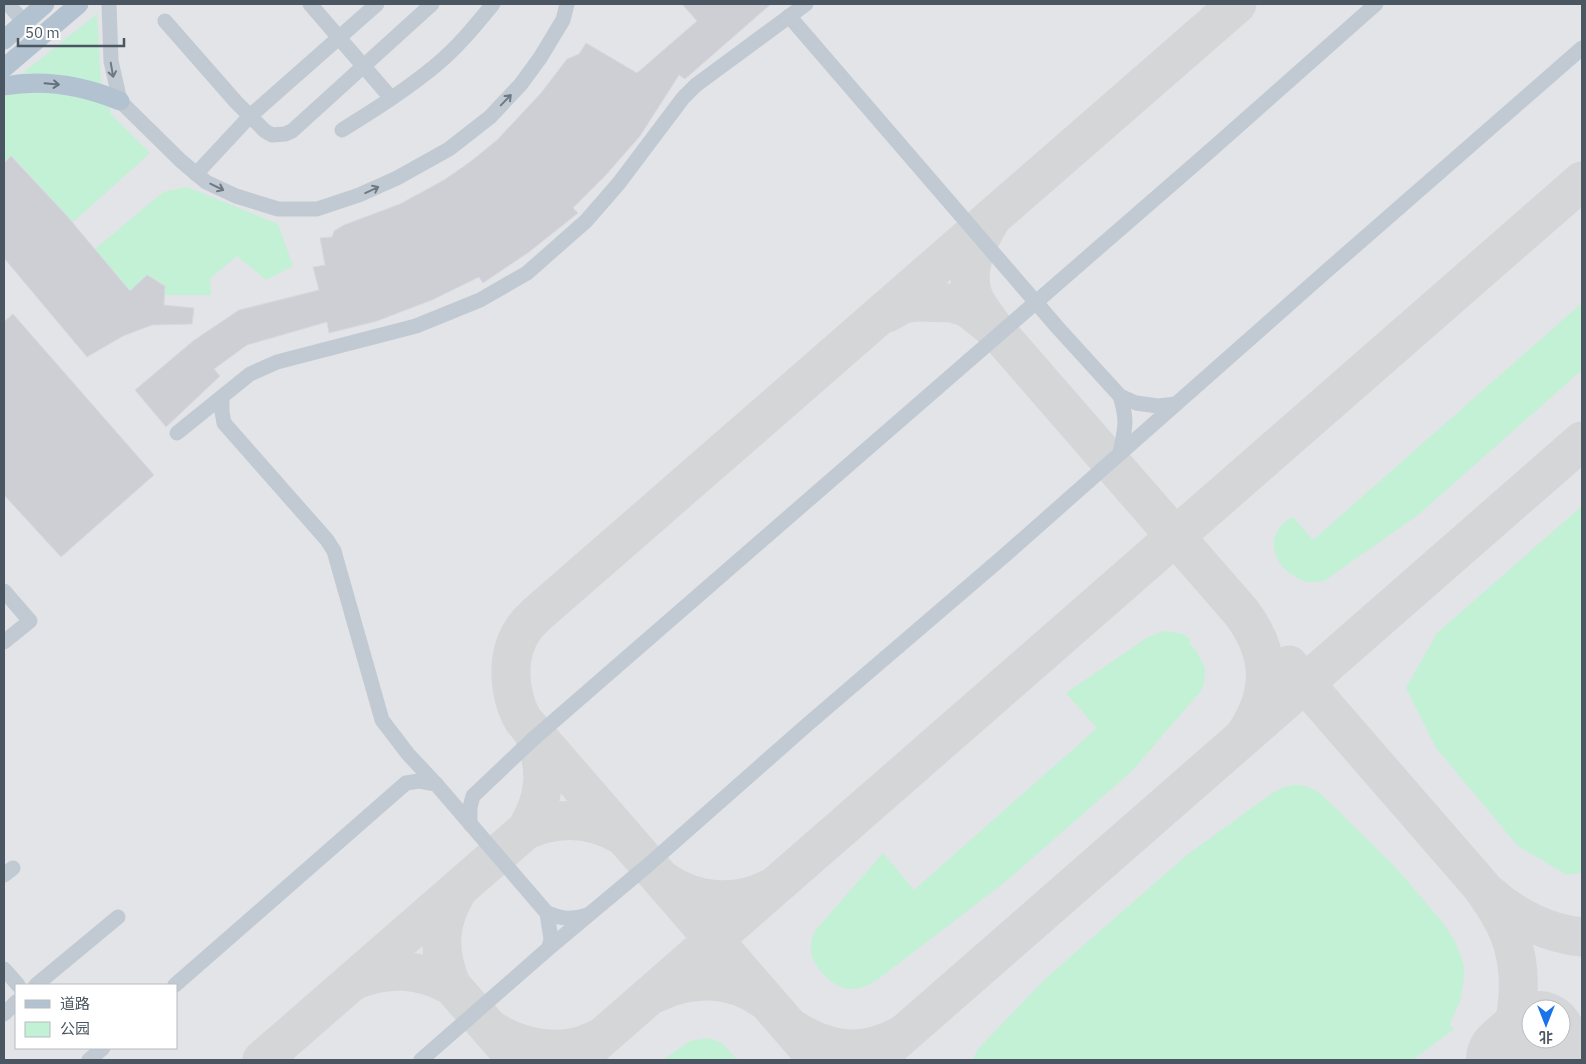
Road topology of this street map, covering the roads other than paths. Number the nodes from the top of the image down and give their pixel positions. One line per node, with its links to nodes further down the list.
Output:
1 (8, 4): 14 (street)
2 (45, 4): 14 (main road)
3 (79, 4): 19 (main road)
4 (109, 4): 22 (street, one-way to 22)
5 (310, 4): 15 (street)
6 (377, 4): 15 (street)
7 (432, 4): 18 (street)
8 (493, 4): 21 (street)
9 (566, 4): 25 (street, one-way to 9)
10 (806, 4): 12 (street)
11 (1376, 4): 26 (street)
12 (789, 16): 26 (street); 28 (street)
13 (165, 21): 23 (street)
14 (24, 22): 16 (main road)
15 (339, 38): 18 (street); 23 (street)
16 (4, 40)
17 (1582, 48): 29 (street)
18 (364, 66): 21 (street); 23 (street)
19 (4, 68)
20 (4, 86): 22 (main road, one-way to 22)
21 (391, 98): 24 (street)
22 (120, 101): 25 (street)
23 (250, 116): 25 (street)
24 (342, 130)
25 (196, 174)
26 (1036, 302): 27 (street); 39 (street)
27 (1120, 396): 29 (street); 33 (street)
28 (222, 397): 30 (street); 31 (street)
29 (1176, 404): 33 (street)
30 (194, 419): 31 (street); 32 (street)
31 (224, 424): 36 (street)
32 (177, 433)
33 (1120, 453): 42 (street)
34 (4, 591): 35 (street)
35 (4, 642)
36 (408, 754): 37 (street); 38 (street)
37 (406, 783): 38 (street); 48 (street)
38 (440, 789): 39 (street); 40 (street)
39 (479, 789): 40 (street)
40 (470, 824): 41 (street)
41 (547, 913): 42 (street); 44 (street)
42 (588, 915): 44 (street)
43 (118, 917): 47 (street)
44 (549, 948): 53 (street)
45 (4, 969): 46 (street)
46 (17, 984)
47 (37, 984)
48 (176, 984)
49 (15, 1003): 50 (street)
50 (4, 1014)
51 (102, 1049): 52 (street)
52 (89, 1060)
53 (421, 1060)

